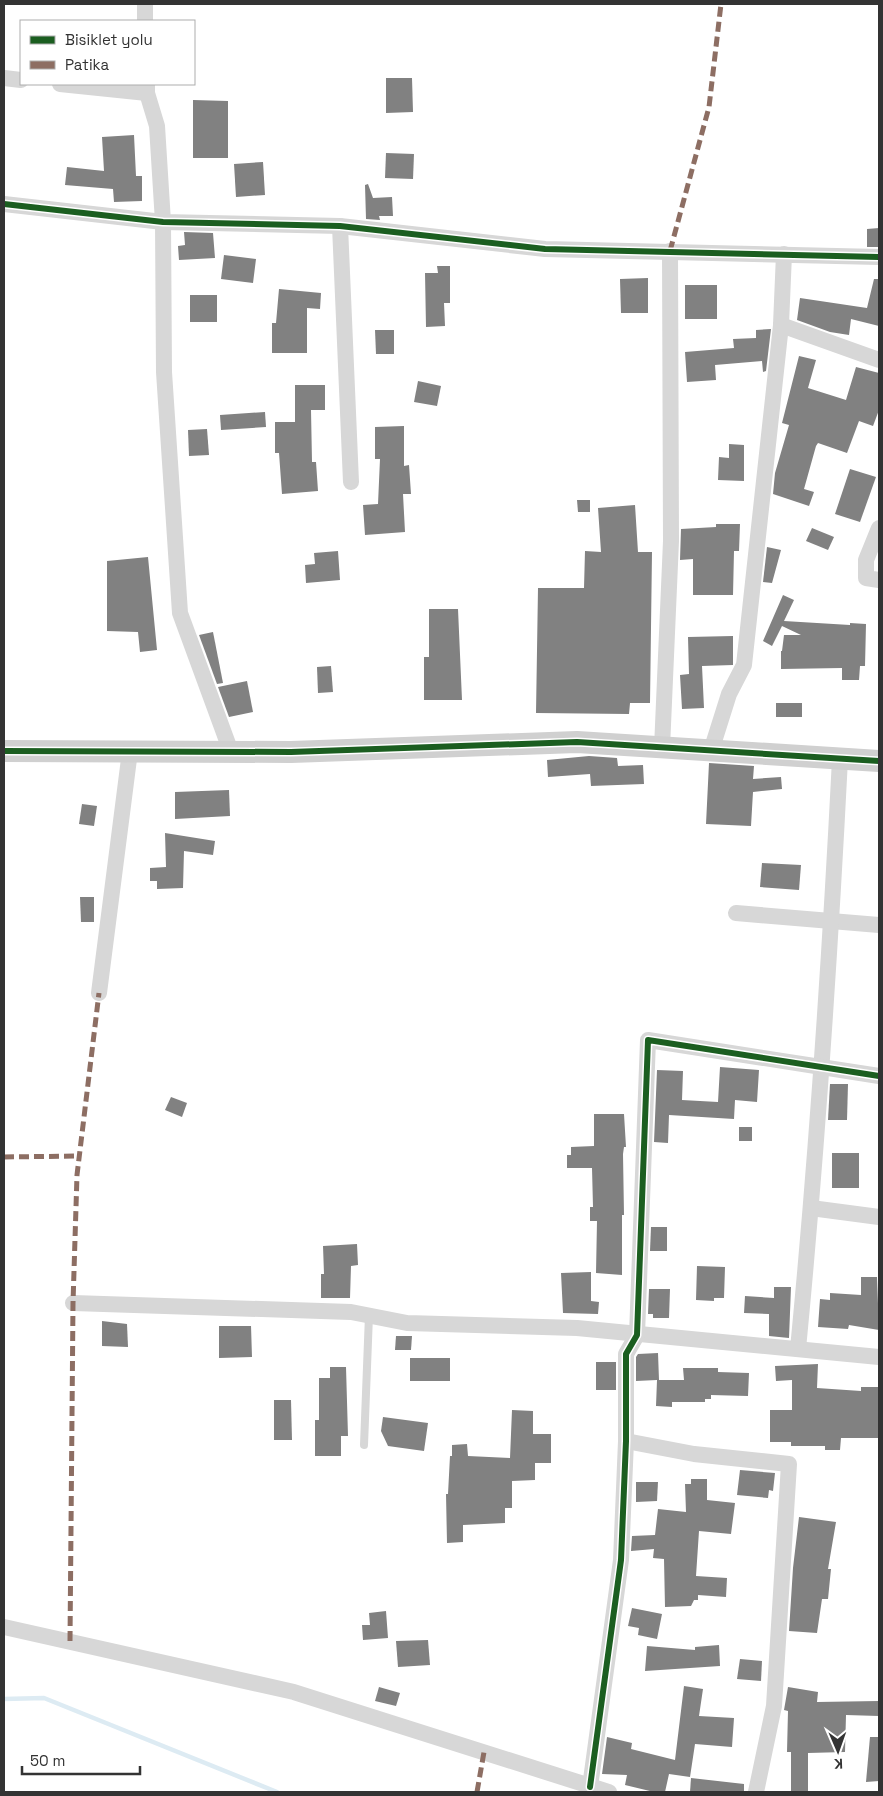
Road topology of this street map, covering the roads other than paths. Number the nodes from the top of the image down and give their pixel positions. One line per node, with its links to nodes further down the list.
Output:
1 (145, 4): 2 (street)
2 (145, 20)
3 (4, 78): 4 (street)
4 (20, 80)
5 (82, 85): 6 (street)
6 (147, 88): 8 (street)
7 (4, 204): 8 (street)
8 (163, 222): 9 (street); 22 (street)
9 (340, 226): 10 (street); 15 (street)
10 (670, 251): 11 (street); 18 (street)
11 (784, 254): 12 (street); 13 (street)
12 (879, 257)
13 (781, 325): 14 (street); 19 (street)
14 (879, 360)
15 (350, 482)
16 (879, 528): 17 (street)
17 (879, 580)
18 (662, 748): 19 (street); 22 (street)
19 (712, 750): 23 (street)
20 (4, 751): 21 (street)
21 (130, 751): 22 (street); 28 (street)
22 (231, 752)
23 (840, 759): 24 (street); 26 (street)
24 (879, 761)
25 (736, 913): 26 (street)
26 (832, 921): 27 (street); 29 (street)
27 (879, 925)
28 (99, 993)
29 (821, 1068): 30 (street); 31 (street); 35 (street)
30 (879, 1076)
31 (811, 1208): 32 (street); 36 (street)
32 (879, 1217)
33 (73, 1303): 34 (street)
34 (369, 1315): 35 (street); 39 (lane)
35 (637, 1335): 36 (street); 38 (street)
36 (798, 1349): 37 (street)
37 (879, 1357)
38 (626, 1442): 41 (street); 43 (street)
39 (364, 1445)
40 (4, 1627): 41 (street)
41 (590, 1787): 42 (street)
42 (609, 1792)
43 (756, 1792)

